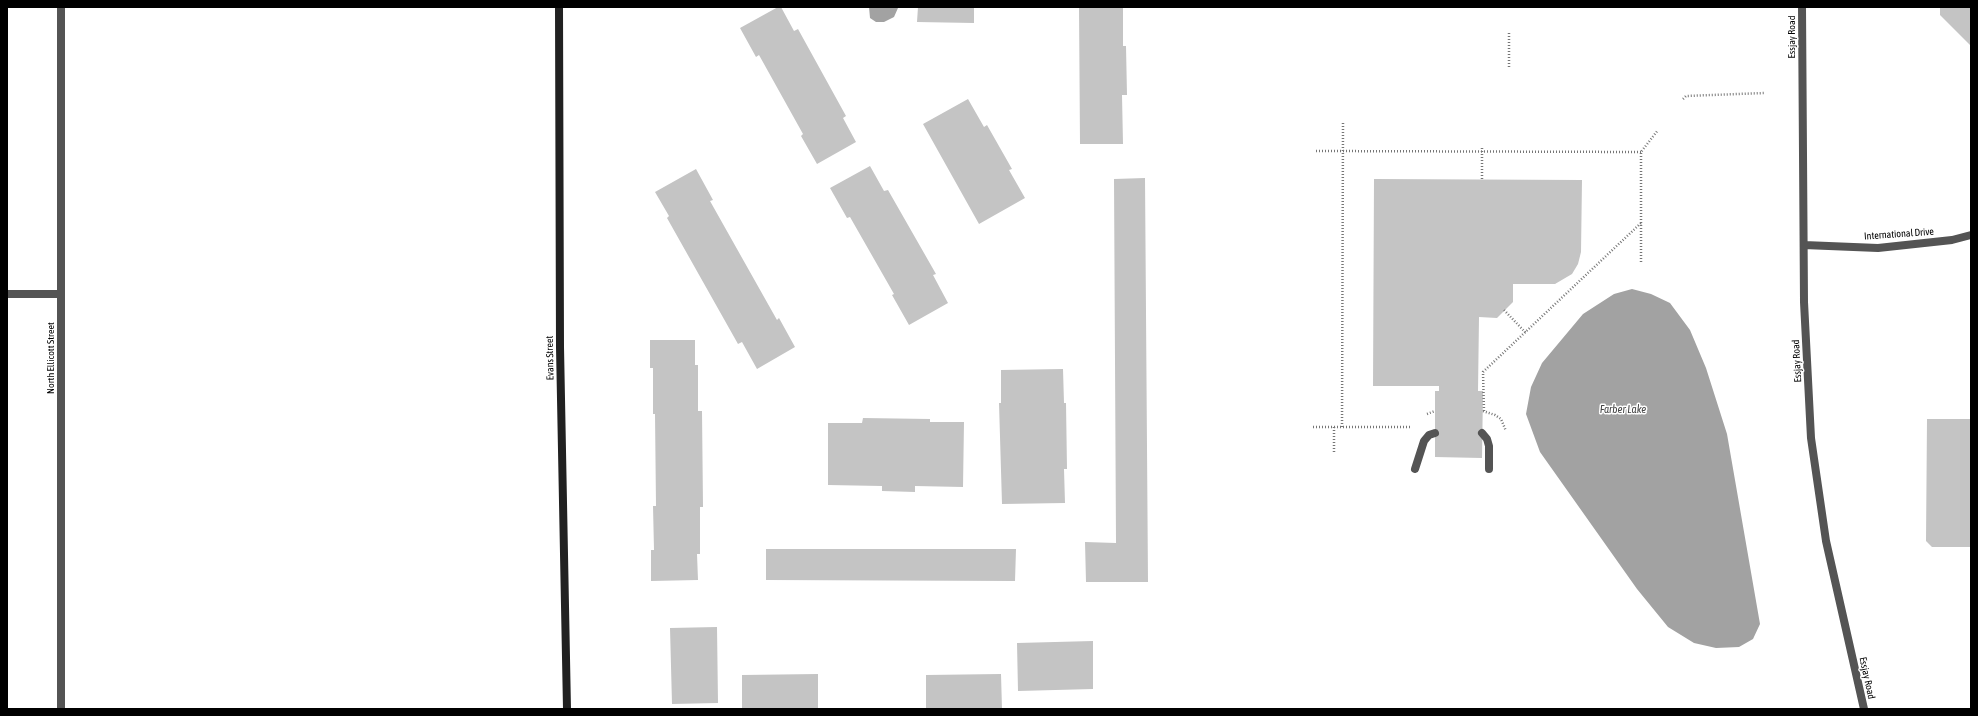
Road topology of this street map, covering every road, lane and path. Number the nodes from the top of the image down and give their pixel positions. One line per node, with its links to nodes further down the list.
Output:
1 (61, 7): 21 (street, North Ellicott Street)
2 (558, 7): 37 (street, Evans Street)
3 (1802, 7): 18 (street, Essjay Road)
4 (1509, 33): 5 (path)
5 (1509, 66)
6 (1764, 93): 7 (path)
7 (1683, 99)
8 (1343, 123): 12 (path)
9 (1658, 130): 14 (path)
10 (1482, 148): 13 (path)
11 (1316, 151): 12 (path)
12 (1343, 151): 13 (path); 29 (path)
13 (1482, 152): 14 (path); 15 (path)
14 (1641, 152): 16 (path)
15 (1482, 180)
16 (1641, 223): 19 (path); 23 (path)
17 (1971, 236): 18 (street, International Drive)
18 (1804, 245): 38 (street, Essjay Road)
19 (1641, 262)
20 (7, 294): 21 (street)
21 (61, 294): 36 (street, North Ellicott Street)
22 (1504, 310): 23 (path)
23 (1526, 333): 25 (path)
24 (1435, 411): 26 (path)
25 (1484, 411)
26 (1423, 418)
27 (1313, 427): 28 (path)
28 (1334, 427): 29 (path); 33 (path)
29 (1342, 427): 30 (path)
30 (1417, 427)
31 (1435, 433): 34 (street)
32 (1482, 433): 35 (street)
33 (1334, 452)
34 (1415, 469)
35 (1489, 469)
36 (61, 709)
37 (567, 709)
38 (1864, 709)

